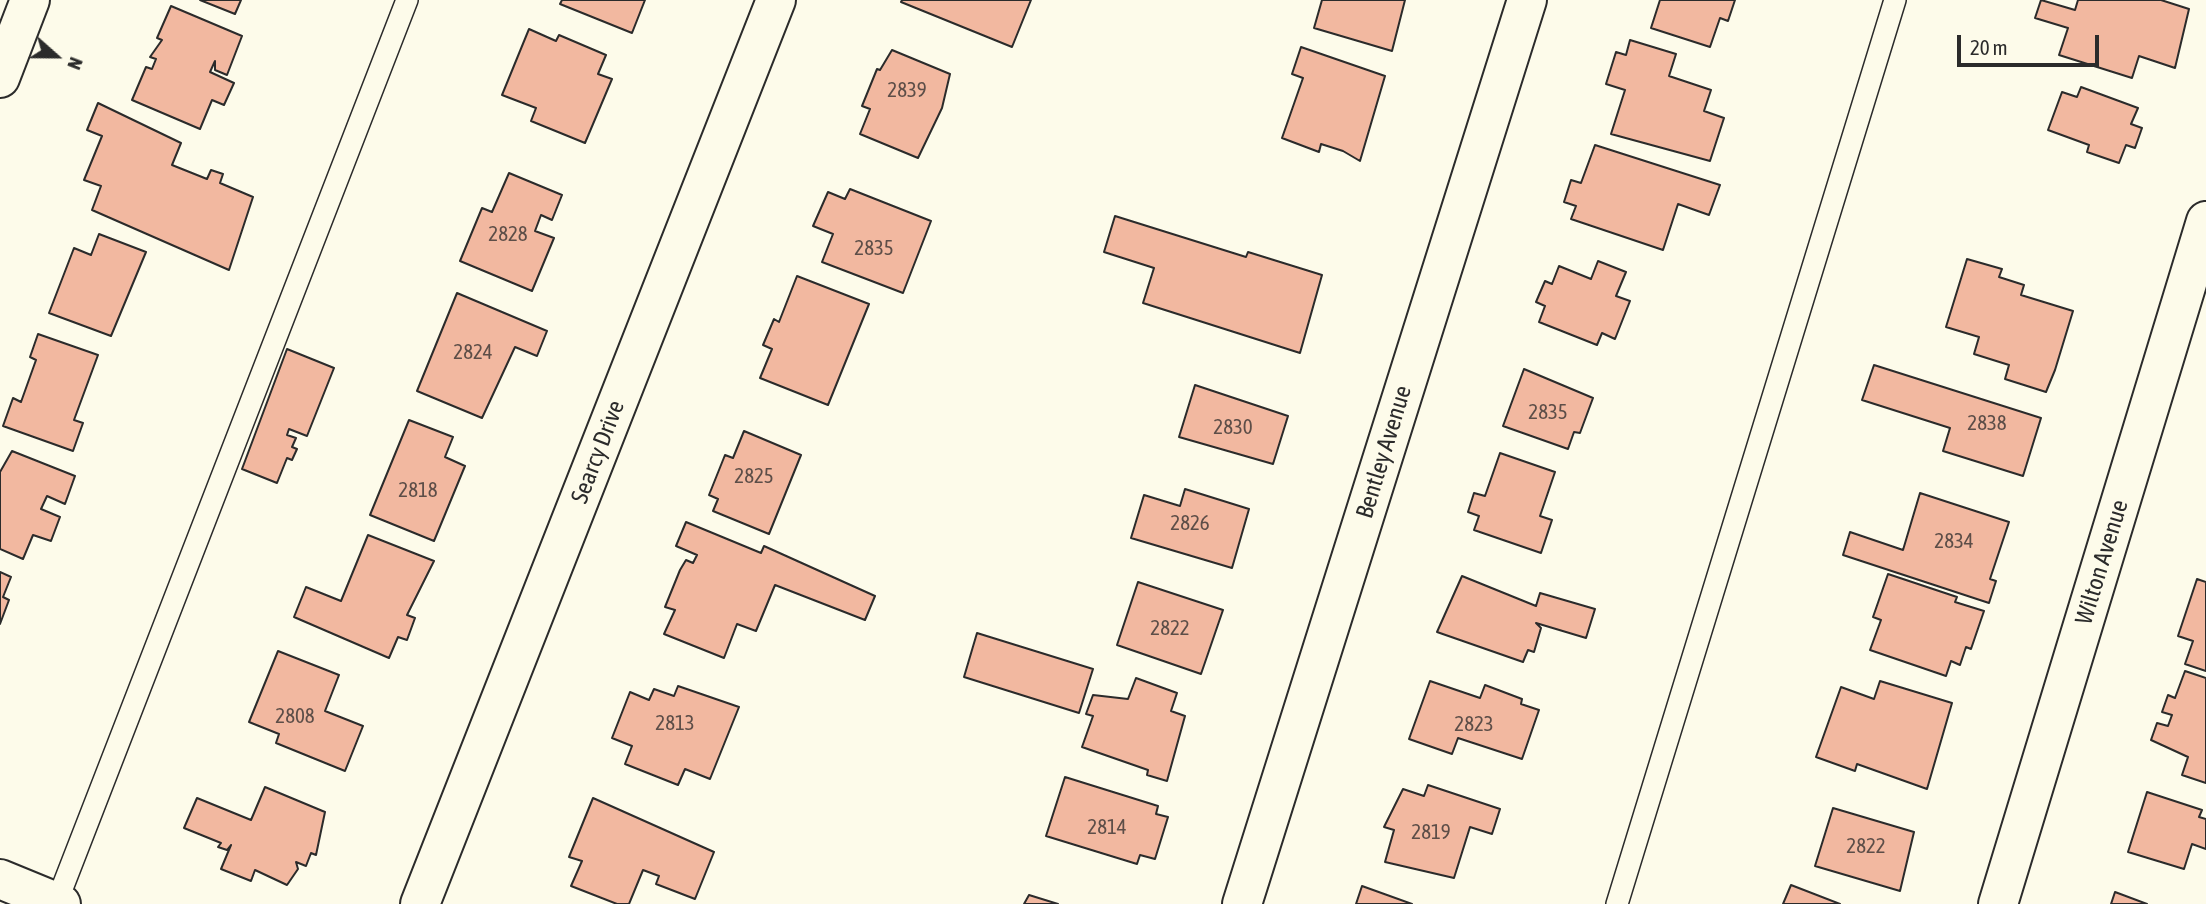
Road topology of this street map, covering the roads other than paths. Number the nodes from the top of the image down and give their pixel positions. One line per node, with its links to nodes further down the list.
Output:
1 (30, 0): 6 (street)
2 (407, 0): 9 (lane)
3 (776, 0): 10 (street, Searcy Drive)
4 (1527, 0): 11 (street, Bentley Avenue)
5 (1895, 0): 12 (lane)
6 (0, 78)
7 (2206, 221): 13 (street, Wilton Avenue)
8 (0, 879): 9 (street)
9 (58, 904)
10 (420, 904)
11 (1242, 904)
12 (1617, 904)
13 (1998, 904)

